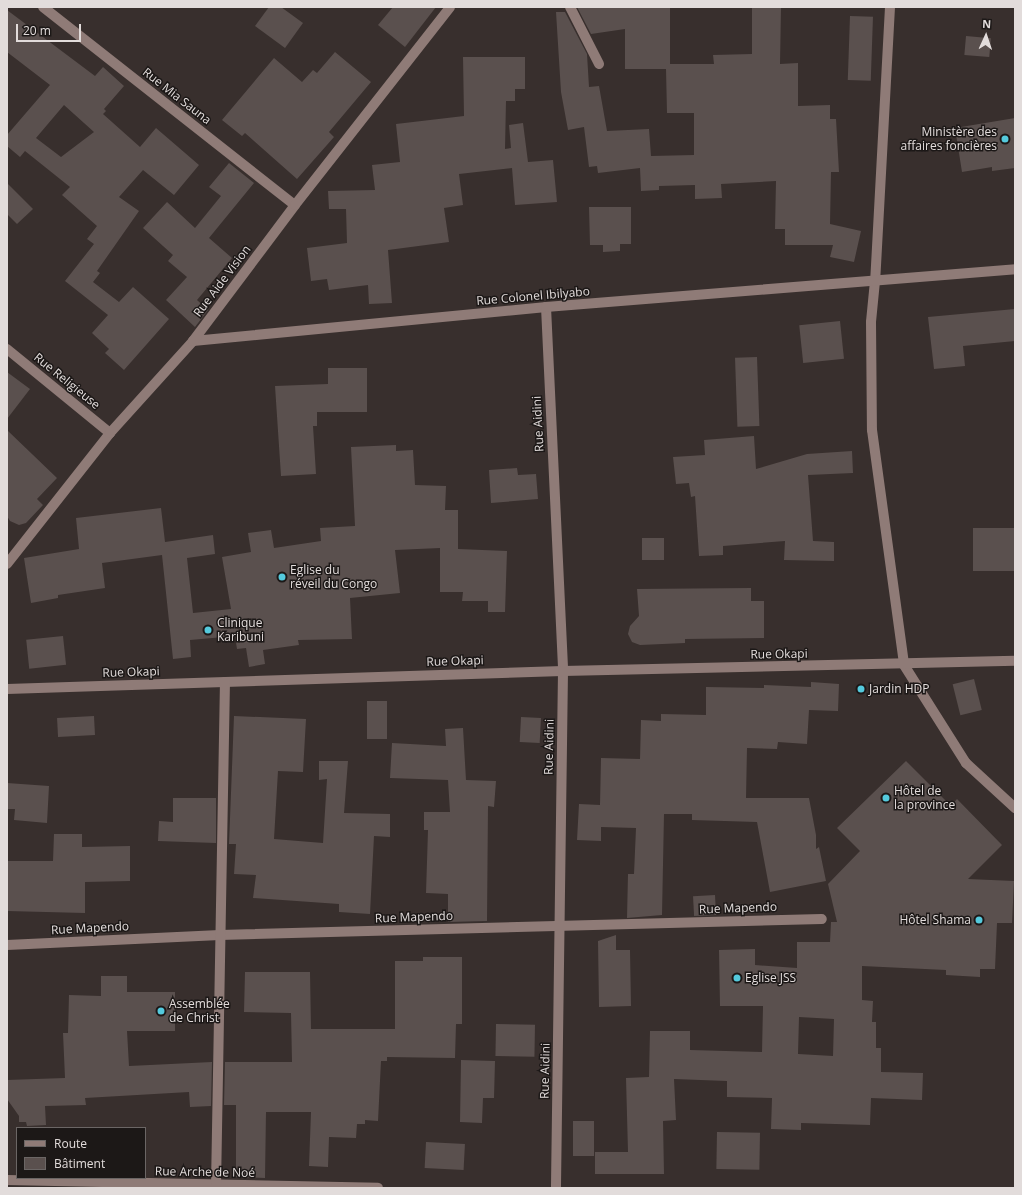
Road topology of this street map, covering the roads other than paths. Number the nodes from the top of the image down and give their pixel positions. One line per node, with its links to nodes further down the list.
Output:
1 (43, 7): 6 (street, Rue Mia Sauna)
2 (450, 7): 6 (street, Rue Aide Vision)
3 (570, 7): 5 (street)
4 (890, 7): 8 (street)
5 (599, 64)
6 (295, 205): 10 (street, Rue Aide Vision)
7 (1015, 269): 8 (street, Rue Colonel Ibilyabo)
8 (875, 280): 9 (street, Rue Colonel Ibilyabo); 15 (street)
9 (546, 308): 10 (street, Rue Colonel Ibilyabo); 16 (street, Rue Aidini)
10 (193, 341): 12 (street, Rue Aide Vision)
11 (7, 349): 12 (street, Rue Religieuse)
12 (110, 433): 13 (street, Rue Aide Vision)
13 (7, 564)
14 (1015, 661): 15 (street, Rue Okapi)
15 (904, 665): 16 (street, Rue Okapi); 19 (street)
16 (563, 671): 17 (street, Rue Okapi); 21 (street, Rue Aidini)
17 (225, 682): 18 (street, Rue Okapi); 22 (street)
18 (7, 689)
19 (1015, 808)
20 (822, 919): 21 (street, Rue Mapendo)
21 (559, 926): 22 (street, Rue Mapendo); 27 (street, Rue Aidini)
22 (220, 935): 23 (street, Rue Mapendo); 25 (street)
23 (7, 945)
24 (7, 1180): 25 (street, Rue Arche de Noé)
25 (216, 1186): 26 (street, Rue Arche de Noé)
26 (378, 1188)
27 (556, 1188)

